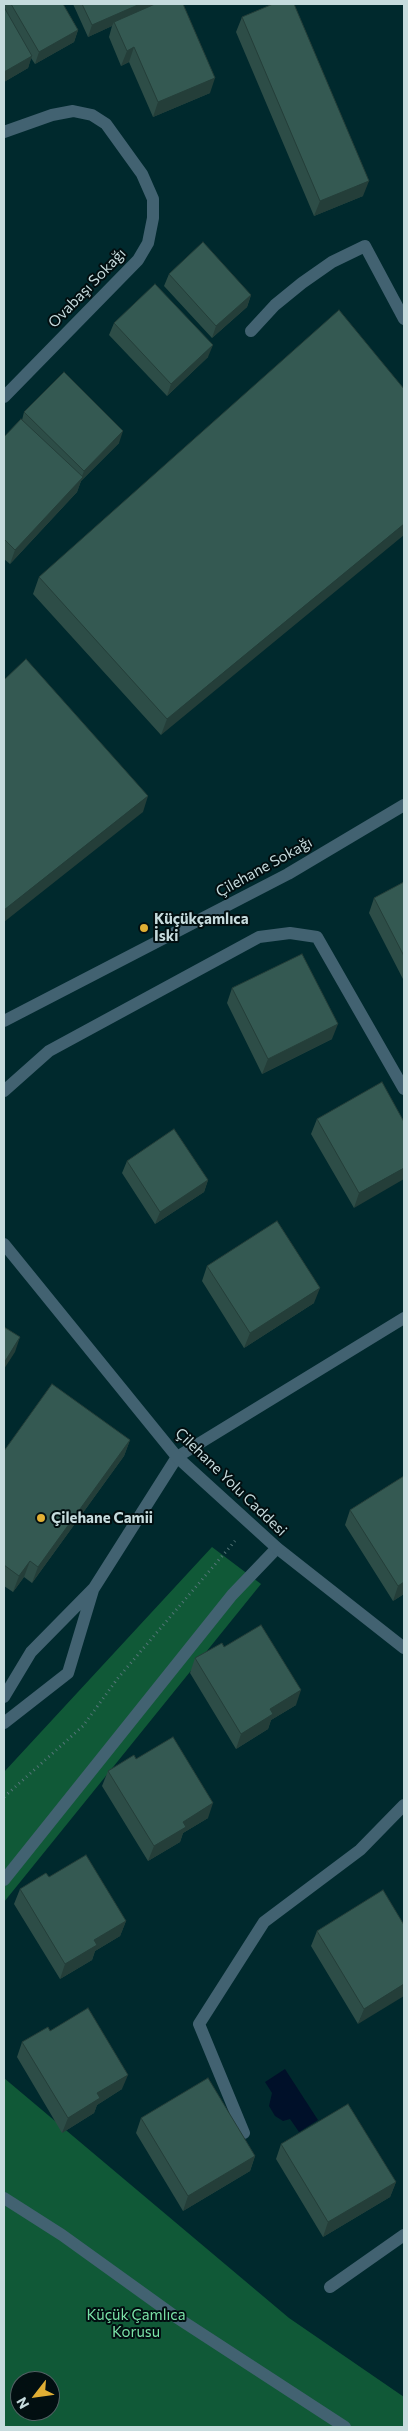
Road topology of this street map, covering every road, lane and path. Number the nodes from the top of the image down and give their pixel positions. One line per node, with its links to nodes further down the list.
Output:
1 (4, 132): 4 (street, Ovabaşı Sokağı)
2 (404, 319): 3 (street)
3 (251, 331)
4 (4, 397)
5 (404, 805): 6 (street, Çilehane Sokağı)
6 (4, 1022)
7 (404, 1088): 8 (street)
8 (4, 1090)
9 (4, 1244): 11 (street, Çilehane Yolu Caddesi)
10 (404, 1318): 11 (street)
11 (177, 1457): 12 (street, Çilehane Yolu Caddesi); 14 (street)
12 (251, 1524): 13 (street, Çilehane Yolu Caddesi); 18 (path)
13 (277, 1548): 15 (street, Çilehane Yolu Caddesi); 20 (street)
14 (94, 1588): 16 (street); 17 (street)
15 (404, 1648)
16 (4, 1696)
17 (4, 1723)
18 (4, 1797)
19 (404, 1805): 21 (street)
20 (4, 1880)
21 (244, 2133)
22 (4, 2198): 25 (street)
23 (404, 2235): 24 (street)
24 (330, 2287)
25 (345, 2427)

